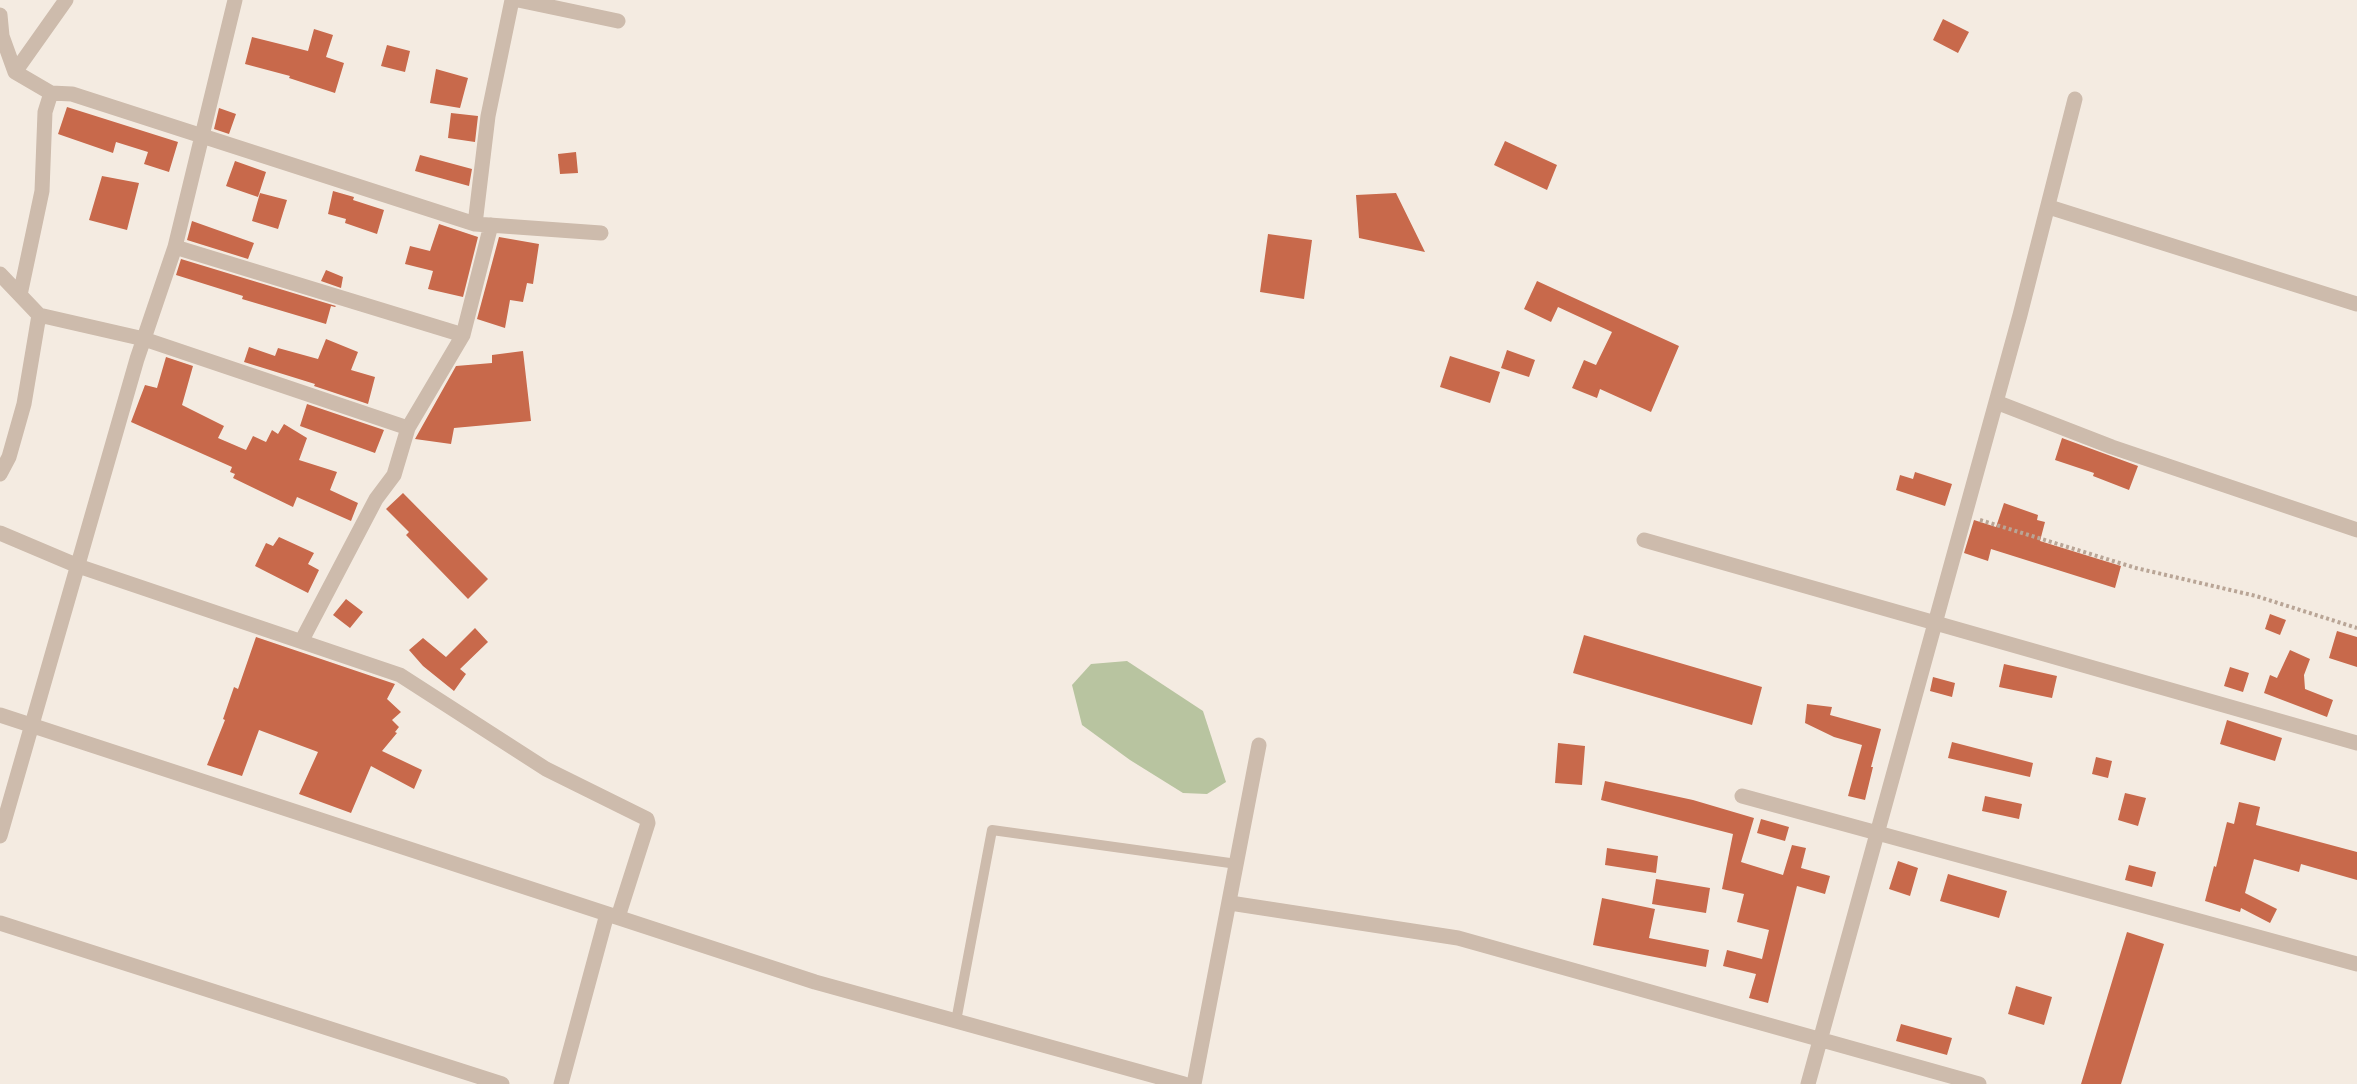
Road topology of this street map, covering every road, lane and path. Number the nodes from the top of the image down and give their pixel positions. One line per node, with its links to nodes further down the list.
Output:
1 (66, 0): 7 (street)
2 (236, 0): 10 (street)
3 (512, 0): 12 (street)
4 (518, 0): 6 (street)
5 (0, 15): 7 (street)
6 (618, 21)
7 (15, 72): 8 (street)
8 (51, 93): 10 (street); 17 (street)
9 (2075, 99): 11 (street)
10 (201, 136): 12 (street); 15 (street)
11 (2049, 207): 18 (street); 22 (street)
12 (475, 224): 13 (street)
13 (491, 225): 14 (street); 20 (street)
14 (601, 233)
15 (175, 247): 20 (street); 21 (street)
16 (0, 274): 17 (street)
17 (20, 295): 19 (street)
18 (2357, 304)
19 (39, 315): 21 (street); 24 (street)
20 (463, 335): 23 (street)
21 (144, 339): 23 (street); 29 (street)
22 (1996, 402): 25 (street); 26 (street)
23 (408, 428): 32 (street)
24 (0, 474)
25 (1965, 515): 30 (street); 31 (path)
26 (2357, 530)
27 (0, 533): 29 (street)
28 (1644, 540): 30 (street)
29 (78, 566): 32 (street); 34 (street)
30 (1935, 624): 35 (street); 38 (street)
31 (2357, 628)
32 (302, 640): 42 (street)
33 (0, 715): 34 (street)
34 (30, 725): 39 (street); 42 (street)
35 (2357, 743)
36 (1259, 746): 40 (street)
37 (1742, 796): 38 (street)
38 (1878, 833): 44 (street); 46 (street)
39 (0, 836)
40 (1237, 864): 41 (street); 45 (lane)
41 (1230, 903): 46 (street); 49 (street)
42 (613, 916): 45 (street); 48 (street)
43 (0, 923): 47 (street)
44 (2357, 964)
45 (956, 1021): 49 (street)
46 (1820, 1041): 50 (street); 51 (street)
47 (502, 1084)
48 (561, 1084)
49 (1183, 1084)
50 (1808, 1084)
51 (1979, 1084)

